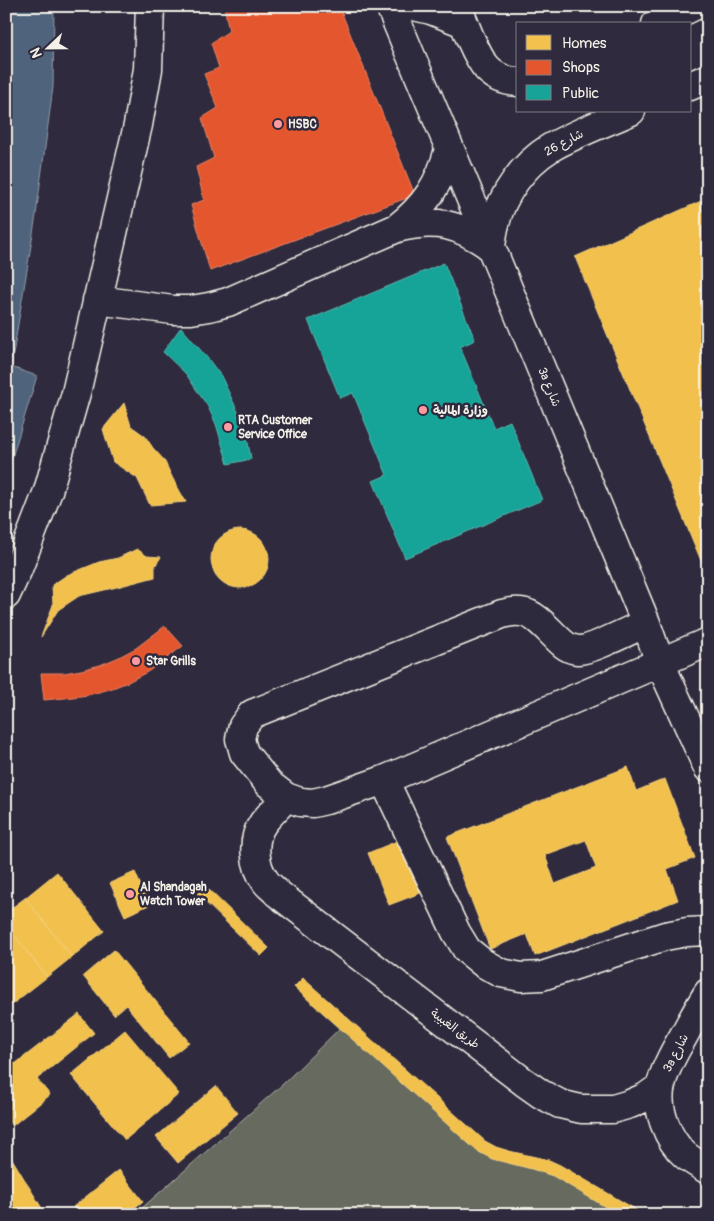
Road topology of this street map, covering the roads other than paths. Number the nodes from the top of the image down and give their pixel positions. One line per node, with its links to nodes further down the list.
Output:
1 (150, 6): 14 (street)
2 (390, 6): 11 (street, 3a شارع)
3 (414, 6): 5 (street)
4 (694, 6): 6 (street)
5 (461, 15): 8 (street)
6 (660, 22)
7 (708, 78): 9 (street)
8 (516, 82)
9 (692, 85)
10 (623, 113): 13 (street, شارع 26)
11 (449, 149): 12 (street); 13 (street, 3a شارع)
12 (397, 228): 13 (street); 14 (street)
13 (491, 247): 16 (street, 3a شارع)
14 (97, 300): 15 (street)
15 (6, 595)
16 (646, 622): 18 (street); 19 (street, 3a شارع)
17 (708, 642): 19 (street)
18 (579, 650): 20 (street); 23 (street)
19 (660, 663): 20 (street); 21 (street, 3a شارع)
20 (595, 690): 22 (street)
21 (708, 768)
22 (384, 780): 23 (street); 24 (street)
23 (286, 797): 26 (street, طريق الغبيبة)
24 (708, 931)
25 (706, 1000): 26 (street, 3a شارع)
26 (660, 1087): 27 (street)
27 (708, 1170)

